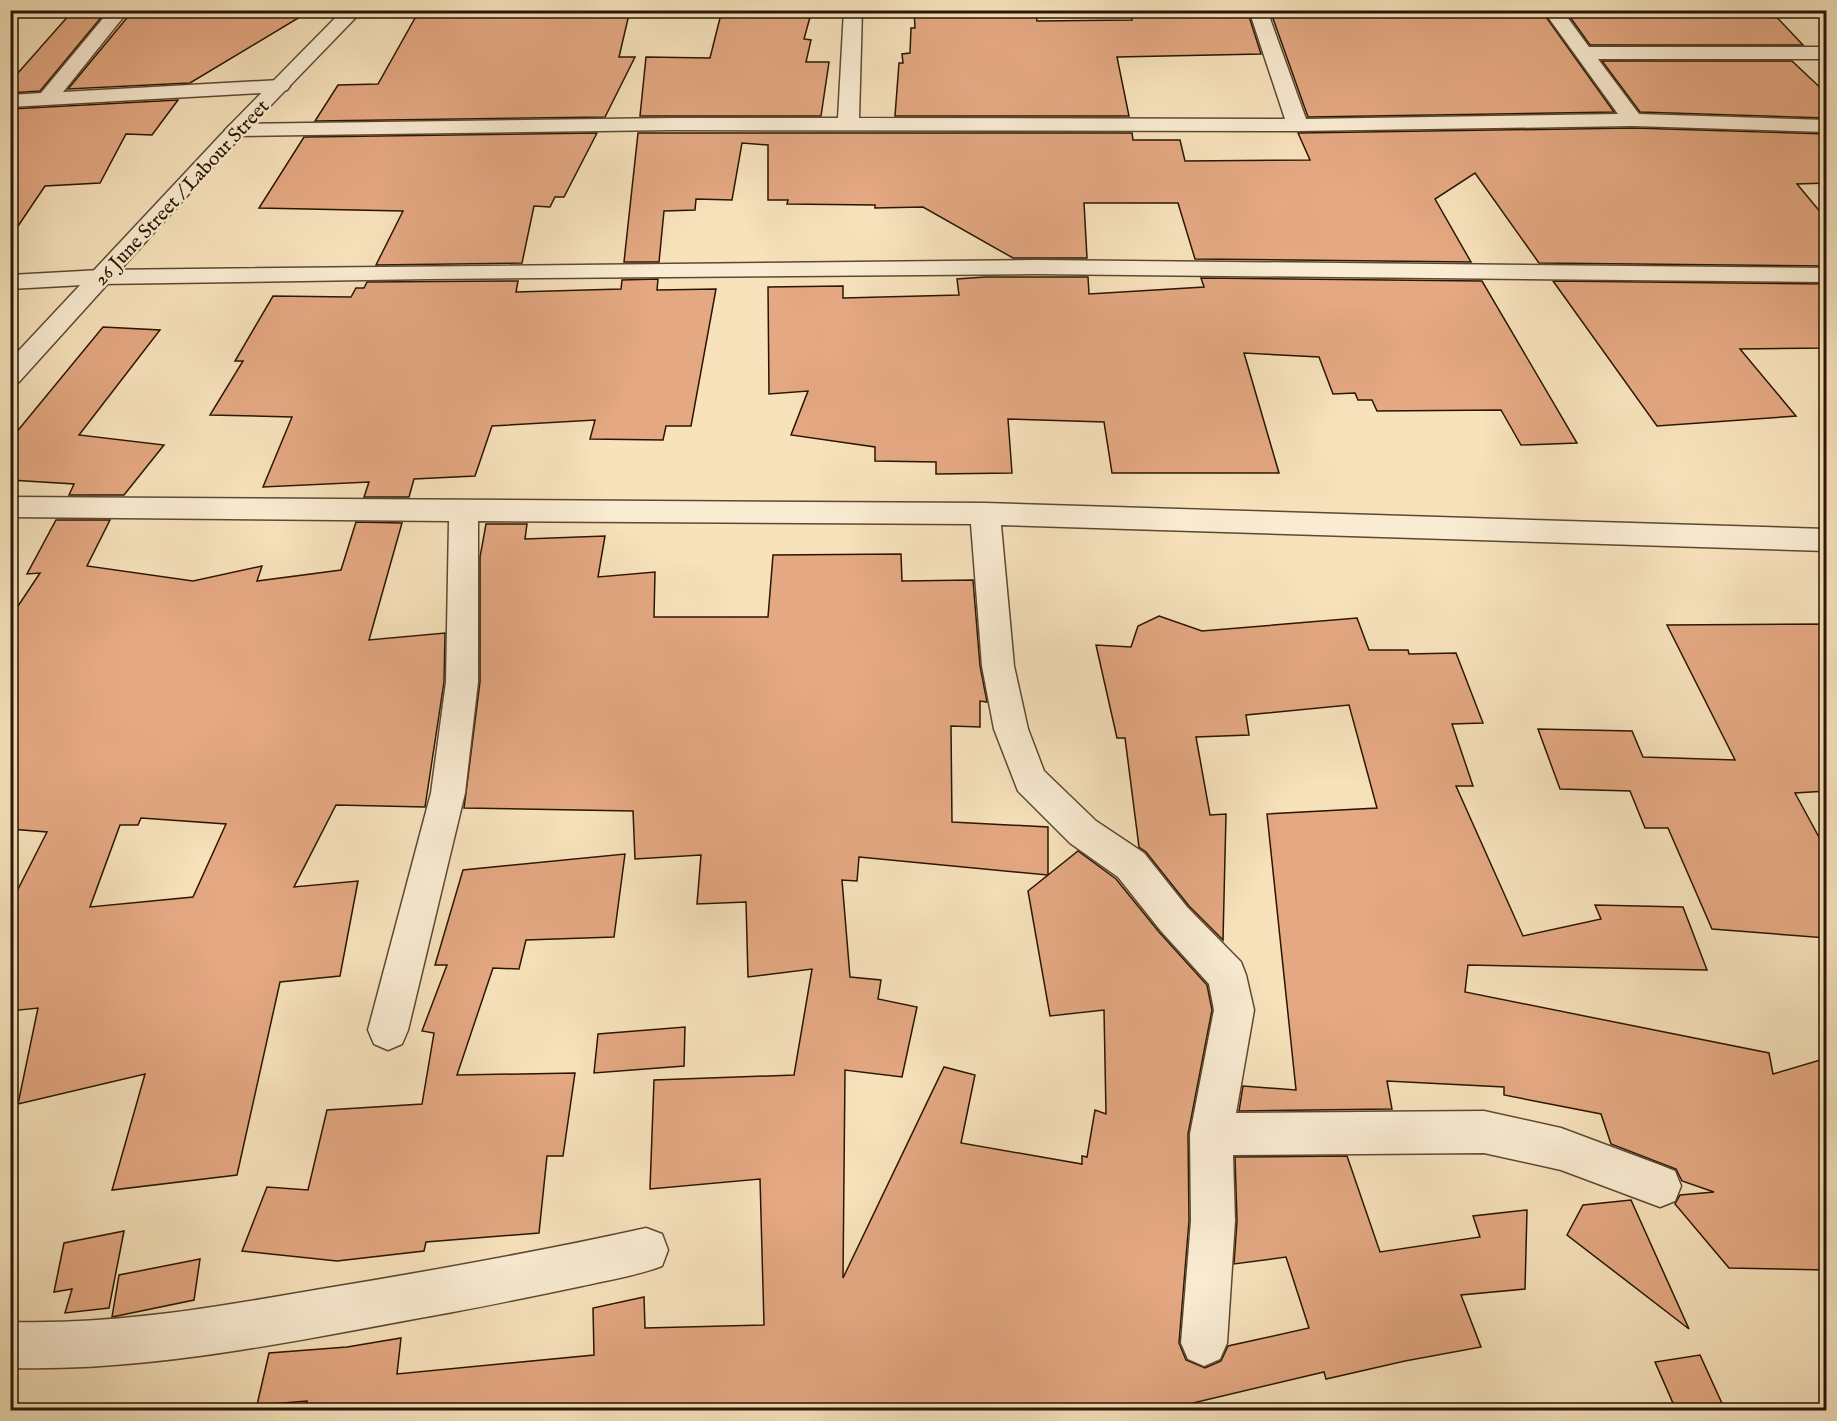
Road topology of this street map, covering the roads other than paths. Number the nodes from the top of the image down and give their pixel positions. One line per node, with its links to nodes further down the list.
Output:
1 (120, 10): 9 (street)
2 (354, 10): 8 (street, 26 June Street / Labour Street)
3 (853, 10): 12 (street)
4 (1258, 10): 13 (street)
5 (1552, 10): 6 (street)
6 (1584, 53): 7 (street); 11 (street)
7 (1827, 53)
8 (280, 86): 9 (street); 15 (street, 26 June Street / Labour Street)
9 (47, 99): 10 (street)
10 (10, 102)
11 (1633, 120): 13 (street); 14 (street)
12 (848, 123): 13 (street); 15 (street)
13 (1298, 125)
14 (1827, 126)
15 (236, 130): 17 (street, 26 June Street / Labour Street)
16 (1827, 275): 17 (street)
17 (101, 278): 18 (street); 19 (street, 26 June Street / Labour Street)
18 (10, 282)
19 (10, 376)
20 (10, 507): 21 (street)
21 (464, 510): 22 (street); 24 (street)
22 (985, 514): 23 (street); 25 (street)
23 (1827, 540)
24 (388, 1030)
25 (1211, 1134): 26 (street); 28 (street)
26 (1660, 1186)
27 (646, 1250): 29 (street)
28 (1204, 1343)
29 (10, 1345)

